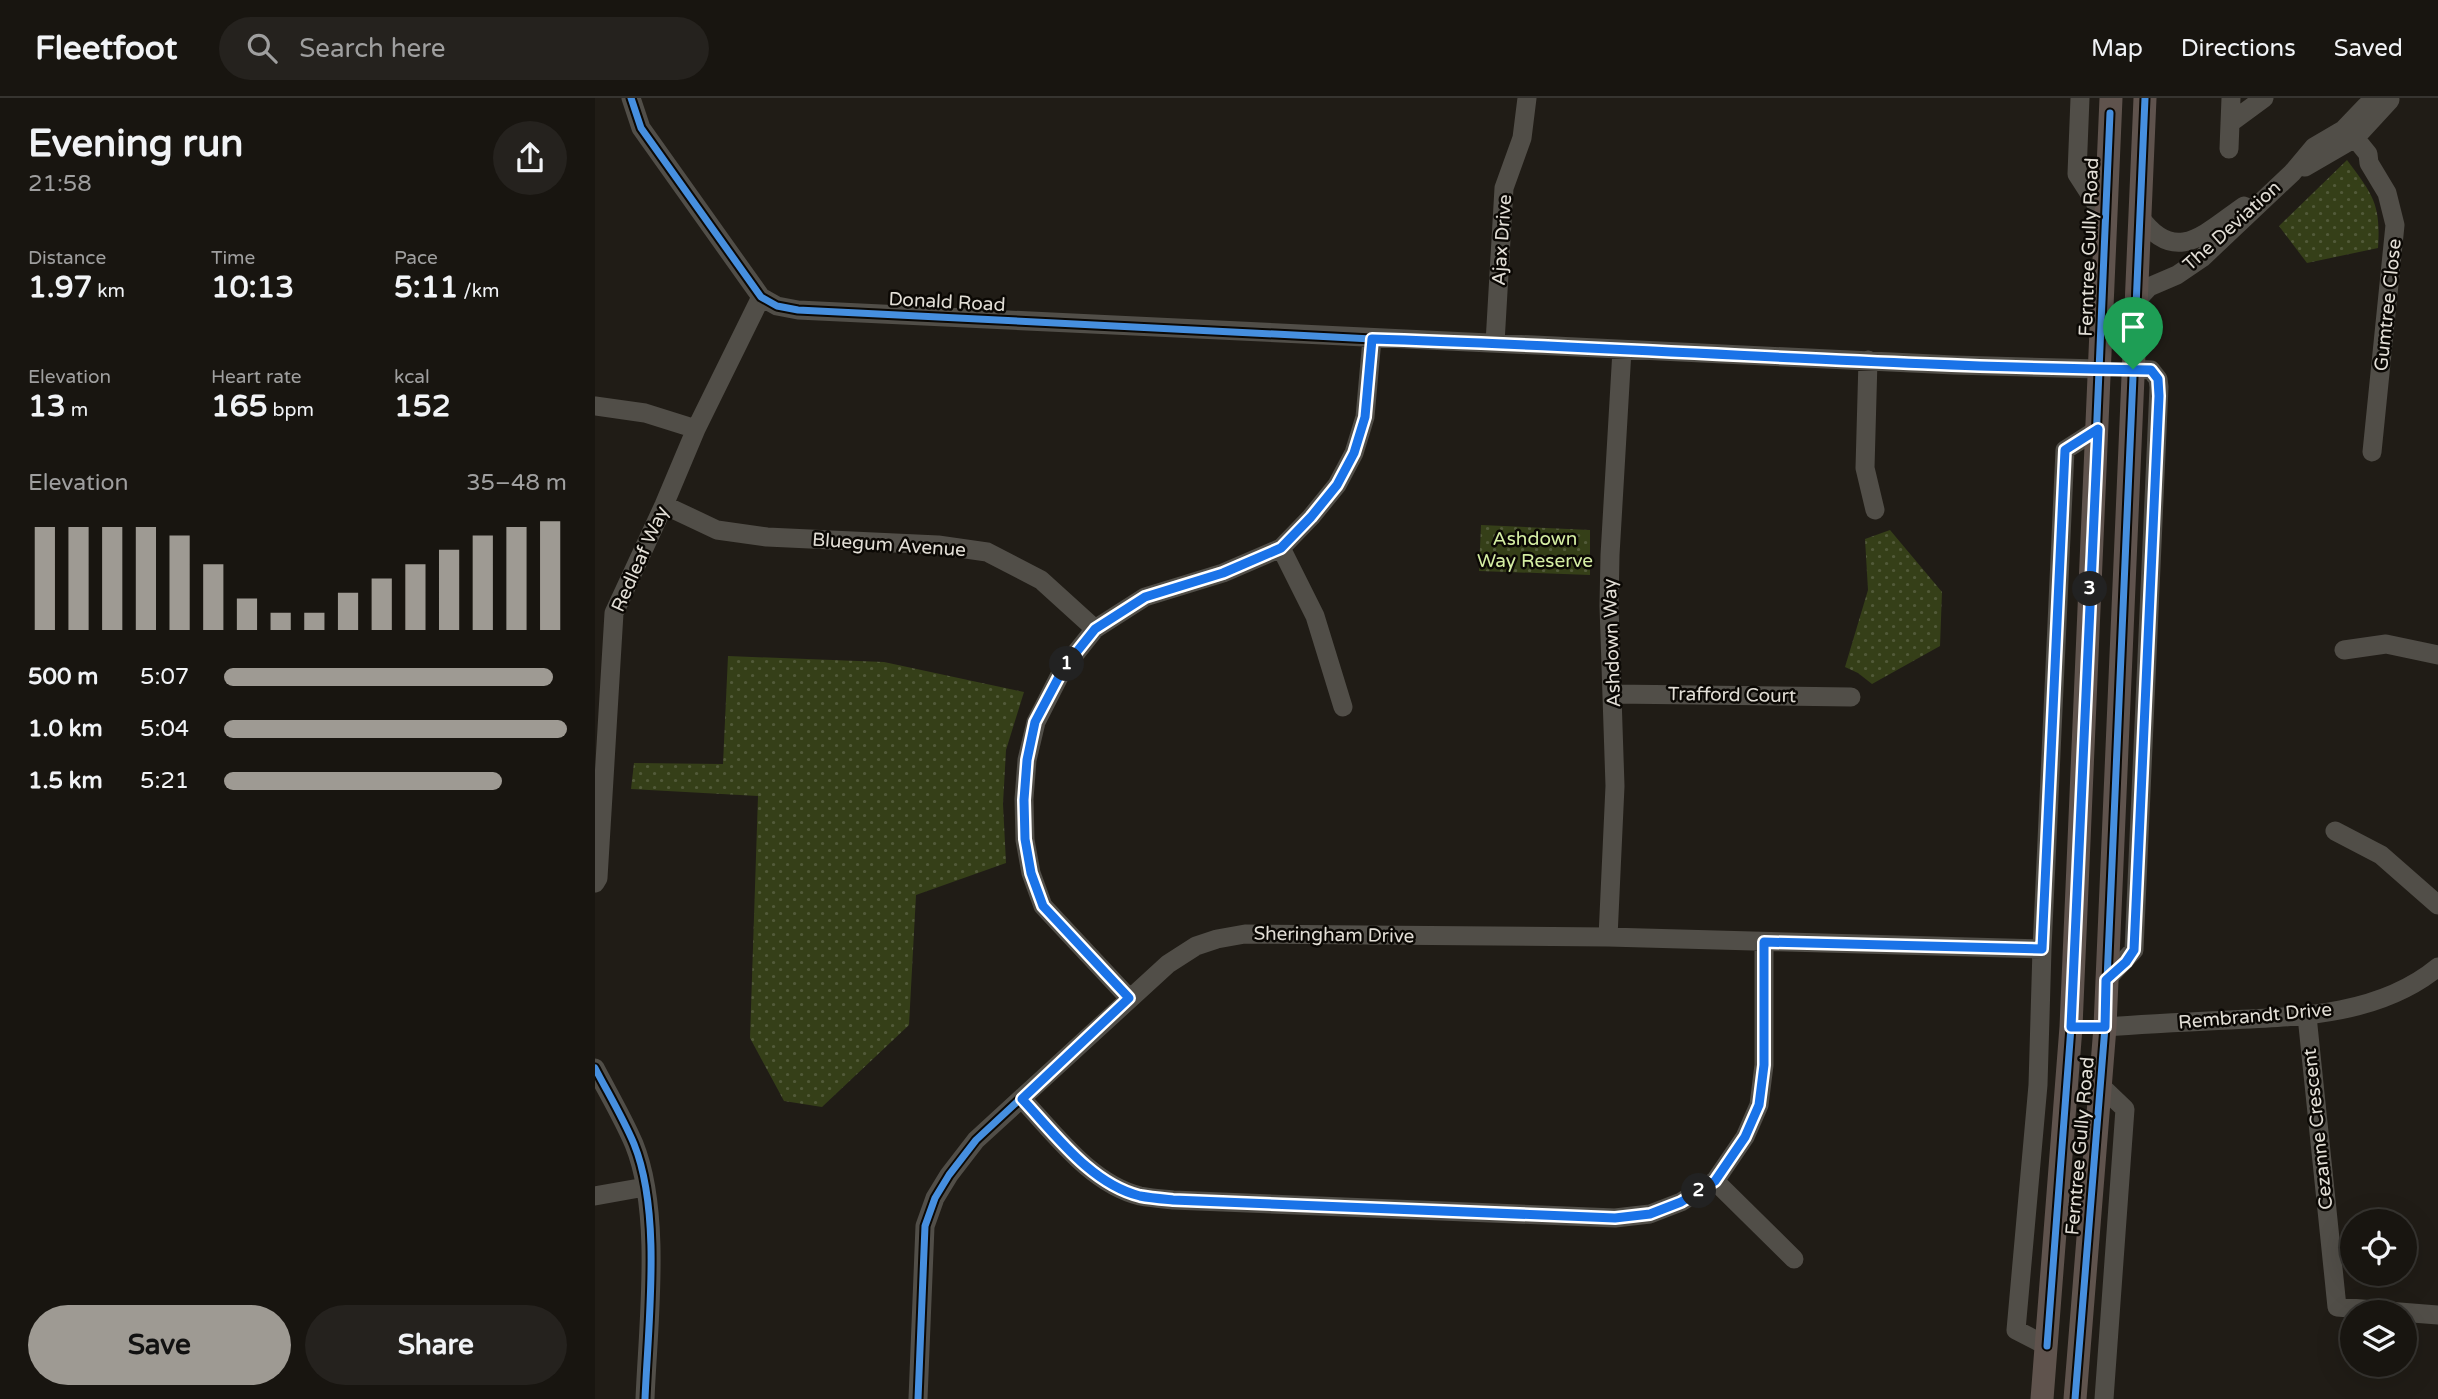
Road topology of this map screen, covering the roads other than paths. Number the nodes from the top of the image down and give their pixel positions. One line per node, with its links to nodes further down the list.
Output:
1 (631, 98): 16 (street)
2 (1527, 98): 19 (street, Ajax Drive)
3 (2080, 98): 15 (street)
4 (2145, 98): 14 (main road, Ferntree Gully Road)
5 (2231, 98): 10 (street)
6 (2264, 98): 10 (street)
7 (2383, 98): 11 (street, The Deviation)
8 (2391, 98): 11 (street, The Deviation)
9 (2112, 103): 15 (main road, Ferntree Gully Road)
10 (2230, 123): 12 (street)
11 (2348, 137): 13 (street, The Deviation); 27 (street, Gumtree Close)
12 (2229, 149)
13 (2292, 173): 14 (street, The Deviation); 17 (street, The Deviation)
14 (2140, 217): 17 (main road, Ferntree Gully Road)
15 (2106, 219): 22 (main road, Ferntree Gully Road)
16 (761, 297): 18 (street, Donald Road); 25 (street, Redleaf Way)
17 (2137, 300): 23 (main road, Ferntree Gully Road)
18 (1372, 339): 19 (street, Donald Road); 30 (street)
19 (1495, 342): 20 (street, Donald Road)
20 (1622, 349): 21 (street, Donald Road); 36 (street, Ashdown Way)
21 (1868, 360): 22 (street, Donald Road); 29 (street)
22 (2099, 369): 23 (main road); 26 (main road, Ferntree Gully Road)
23 (2133, 369): 31 (main road, Ferntree Gully Road); 32 (street)
24 (595, 406): 25 (street)
25 (696, 429): 28 (street, Redleaf Way)
26 (2098, 429): 44 (street); 49 (main road, Ferntree Gully Road)
27 (2372, 452)
28 (664, 505): 33 (street, Bluegum Avenue); 40 (street, Redleaf Way)
29 (1875, 510)
30 (1281, 548): 33 (street); 38 (street)
31 (2124, 588): 32 (street); 46 (main road, Ferntree Gully Road)
32 (2151, 589): 46 (street)
33 (1095, 629): 47 (street)
34 (2344, 650): 35 (street)
35 (2438, 655)
36 (1613, 694): 37 (street, Trafford Court); 42 (street, Ashdown Way)
37 (1851, 697)
38 (1342, 707)
39 (2335, 831): 41 (street)
40 (595, 883)
41 (2438, 905)
42 (1608, 937): 43 (street, Sheringham Drive); 47 (street, Sheringham Drive)
43 (1764, 942): 44 (street, Sheringham Drive); 54 (street)
44 (2042, 949): 59 (street)
45 (2438, 967): 48 (street, Rembrandt Drive)
46 (2106, 980): 50 (main road, Ferntree Gully Road)
47 (1129, 998): 53 (street, Sheringham Drive)
48 (2307, 1016): 50 (street, Rembrandt Drive); 58 (street, Cezanne Crescent)
49 (2071, 1027): 50 (main road); 59 (main road, Ferntree Gully Road)
50 (2105, 1027): 52 (main road, Ferntree Gully Road)
51 (595, 1068): 55 (street)
52 (2101, 1086): 60 (main road, Ferntree Gully Road); 65 (street, Ferntree Gully Road)
53 (1022, 1099): 54 (street); 62 (street, Sheringham Drive)
54 (1715, 1181): 57 (street)
55 (645, 1187): 56 (street); 61 (street)
56 (595, 1196)
57 (1794, 1259)
58 (2438, 1315)
59 (2046, 1346): 60 (main road); 63 (main road, Ferntree Gully Road)
60 (2079, 1348): 64 (main road, Ferntree Gully Road)
61 (645, 1399)
62 (918, 1399)
63 (2042, 1399)
64 (2075, 1399)
65 (2104, 1399)

